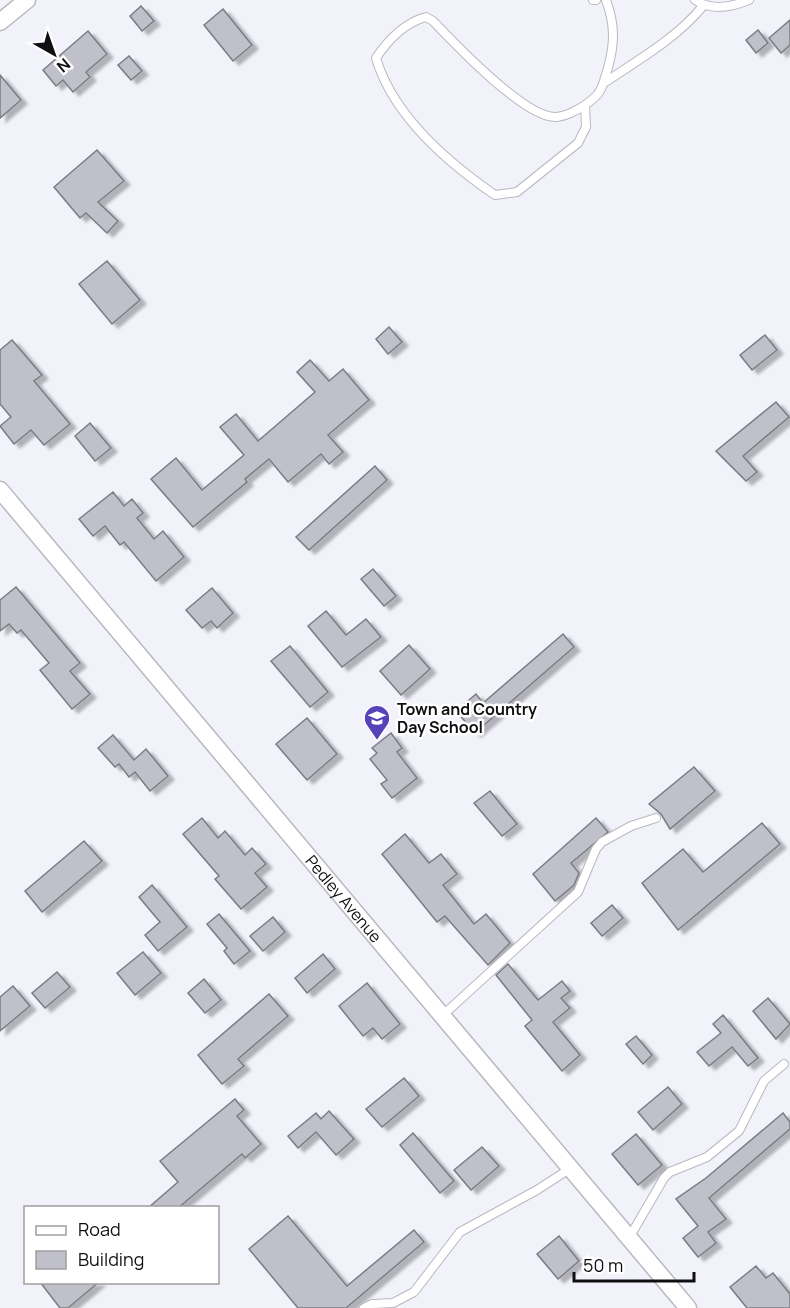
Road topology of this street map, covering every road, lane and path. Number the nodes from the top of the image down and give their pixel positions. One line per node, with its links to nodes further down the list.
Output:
1 (27, 0): 6 (street)
2 (606, 0): 7 (lane)
3 (695, 0): 5 (lane)
4 (749, 0): 5 (lane)
5 (704, 6): 7 (lane)
6 (0, 22)
7 (604, 83): 8 (lane)
8 (585, 105): 8 (lane)
9 (0, 490): 11 (street, Pedley Avenue)
10 (656, 818): 11 (lane)
11 (442, 1016): 13 (street, Pedley Avenue)
12 (784, 1064): 14 (lane)
13 (571, 1168): 14 (street, Pedley Avenue); 15 (lane)
14 (629, 1238): 16 (street, Pedley Avenue)
15 (364, 1308)
16 (688, 1308)

